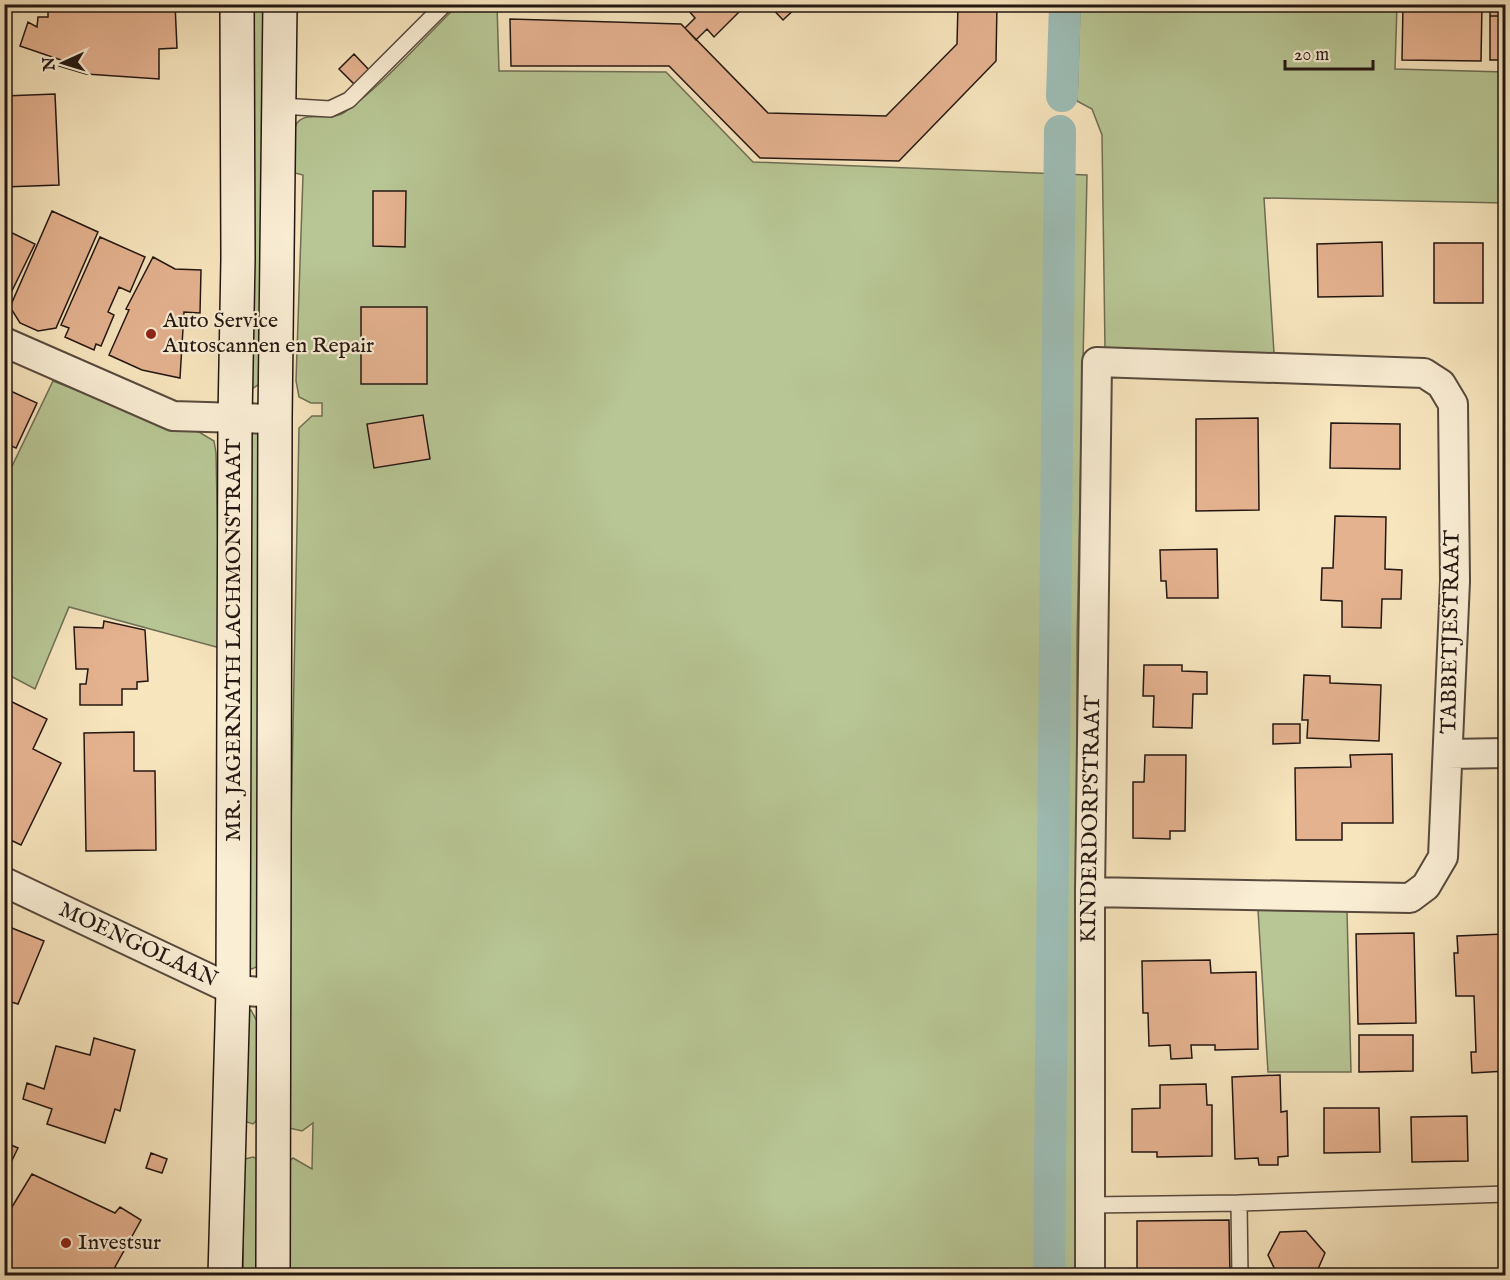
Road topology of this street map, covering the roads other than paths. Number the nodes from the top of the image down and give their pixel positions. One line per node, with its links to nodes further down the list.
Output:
1 (237, 4): 7 (main road, MR. JAGERNATH LACHMONSTRAAT)
2 (280, 4): 4 (main road, MR. JAGERNATH LACHMONSTRAAT)
3 (445, 4): 4 (lane)
4 (280, 106): 8 (main road, MR. JAGERNATH LACHMONSTRAAT)
5 (4, 342): 7 (street)
6 (1097, 362): 10 (street, TABBETJESTRAAT); 12 (street, KINDERDORPSTRAAT)
7 (235, 418): 8 (street); 13 (main road, MR. JAGERNATH LACHMONSTRAAT)
8 (275, 419): 14 (main road, MR. JAGERNATH LACHMONSTRAAT)
9 (1506, 753): 10 (street)
10 (1448, 754): 12 (street, TABBETJESTRAAT)
11 (4, 882): 13 (street, MOENGOLAAN)
12 (1090, 892): 17 (street, KINDERDORPSTRAAT)
13 (233, 990): 14 (street, MOENGOLAAN); 18 (main road, MR. JAGERNATH LACHMONSTRAAT)
14 (275, 993): 19 (main road, MR. JAGERNATH LACHMONSTRAAT)
15 (1506, 1194): 16 (lane)
16 (1239, 1203): 17 (lane); 21 (lane)
17 (1090, 1205): 20 (street, KINDERDORPSTRAAT)
18 (225, 1275)
19 (273, 1275)
20 (1090, 1275)
21 (1240, 1275)

